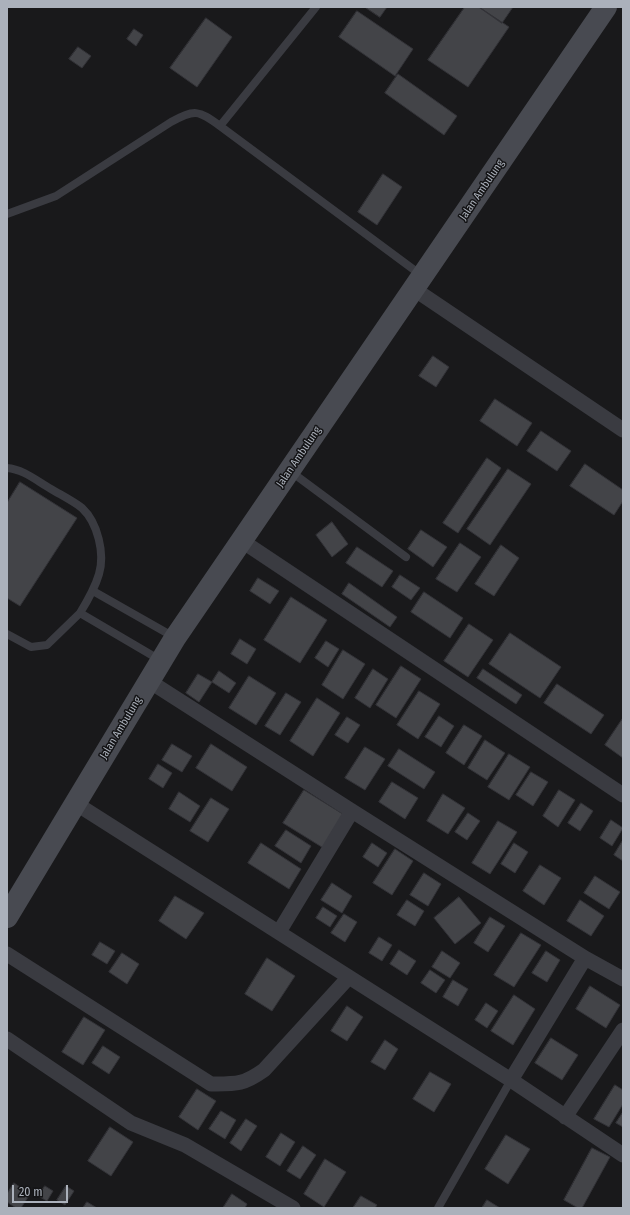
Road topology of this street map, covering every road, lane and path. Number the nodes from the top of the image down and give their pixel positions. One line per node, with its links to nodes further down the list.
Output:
1 (316, 7): 3 (lane)
2 (606, 7): 5 (street, Jalan Ambulung)
3 (220, 126): 4 (lane); 5 (lane)
4 (7, 214)
5 (419, 283): 6 (street); 8 (street, Jalan Ambulung)
6 (623, 430)
7 (7, 468): 11 (lane)
8 (289, 470): 9 (street, Jalan Ambulung); 10 (lane)
9 (242, 541): 14 (street, Jalan Ambulung); 17 (street)
10 (406, 557)
11 (93, 591): 12 (lane); 14 (lane)
12 (80, 613): 13 (lane); 15 (lane)
13 (7, 634)
14 (175, 638): 15 (street, Jalan Ambulung)
15 (161, 660): 16 (street, Jalan Ambulung)
16 (150, 681): 18 (street, Jalan Ambulung); 19 (street)
17 (623, 795)
18 (75, 803): 20 (street, Jalan Ambulung); 21 (street)
19 (352, 811): 21 (street); 23 (street)
20 (7, 917)
21 (279, 932): 24 (street)
22 (7, 954): 24 (street)
23 (585, 958): 25 (street); 28 (street)
24 (349, 977): 28 (street)
25 (623, 979)
26 (623, 1030): 29 (street)
27 (7, 1039): 31 (street)
28 (511, 1080): 29 (street); 32 (lane)
29 (565, 1117): 30 (street)
30 (623, 1155)
31 (293, 1208)
32 (438, 1208)

